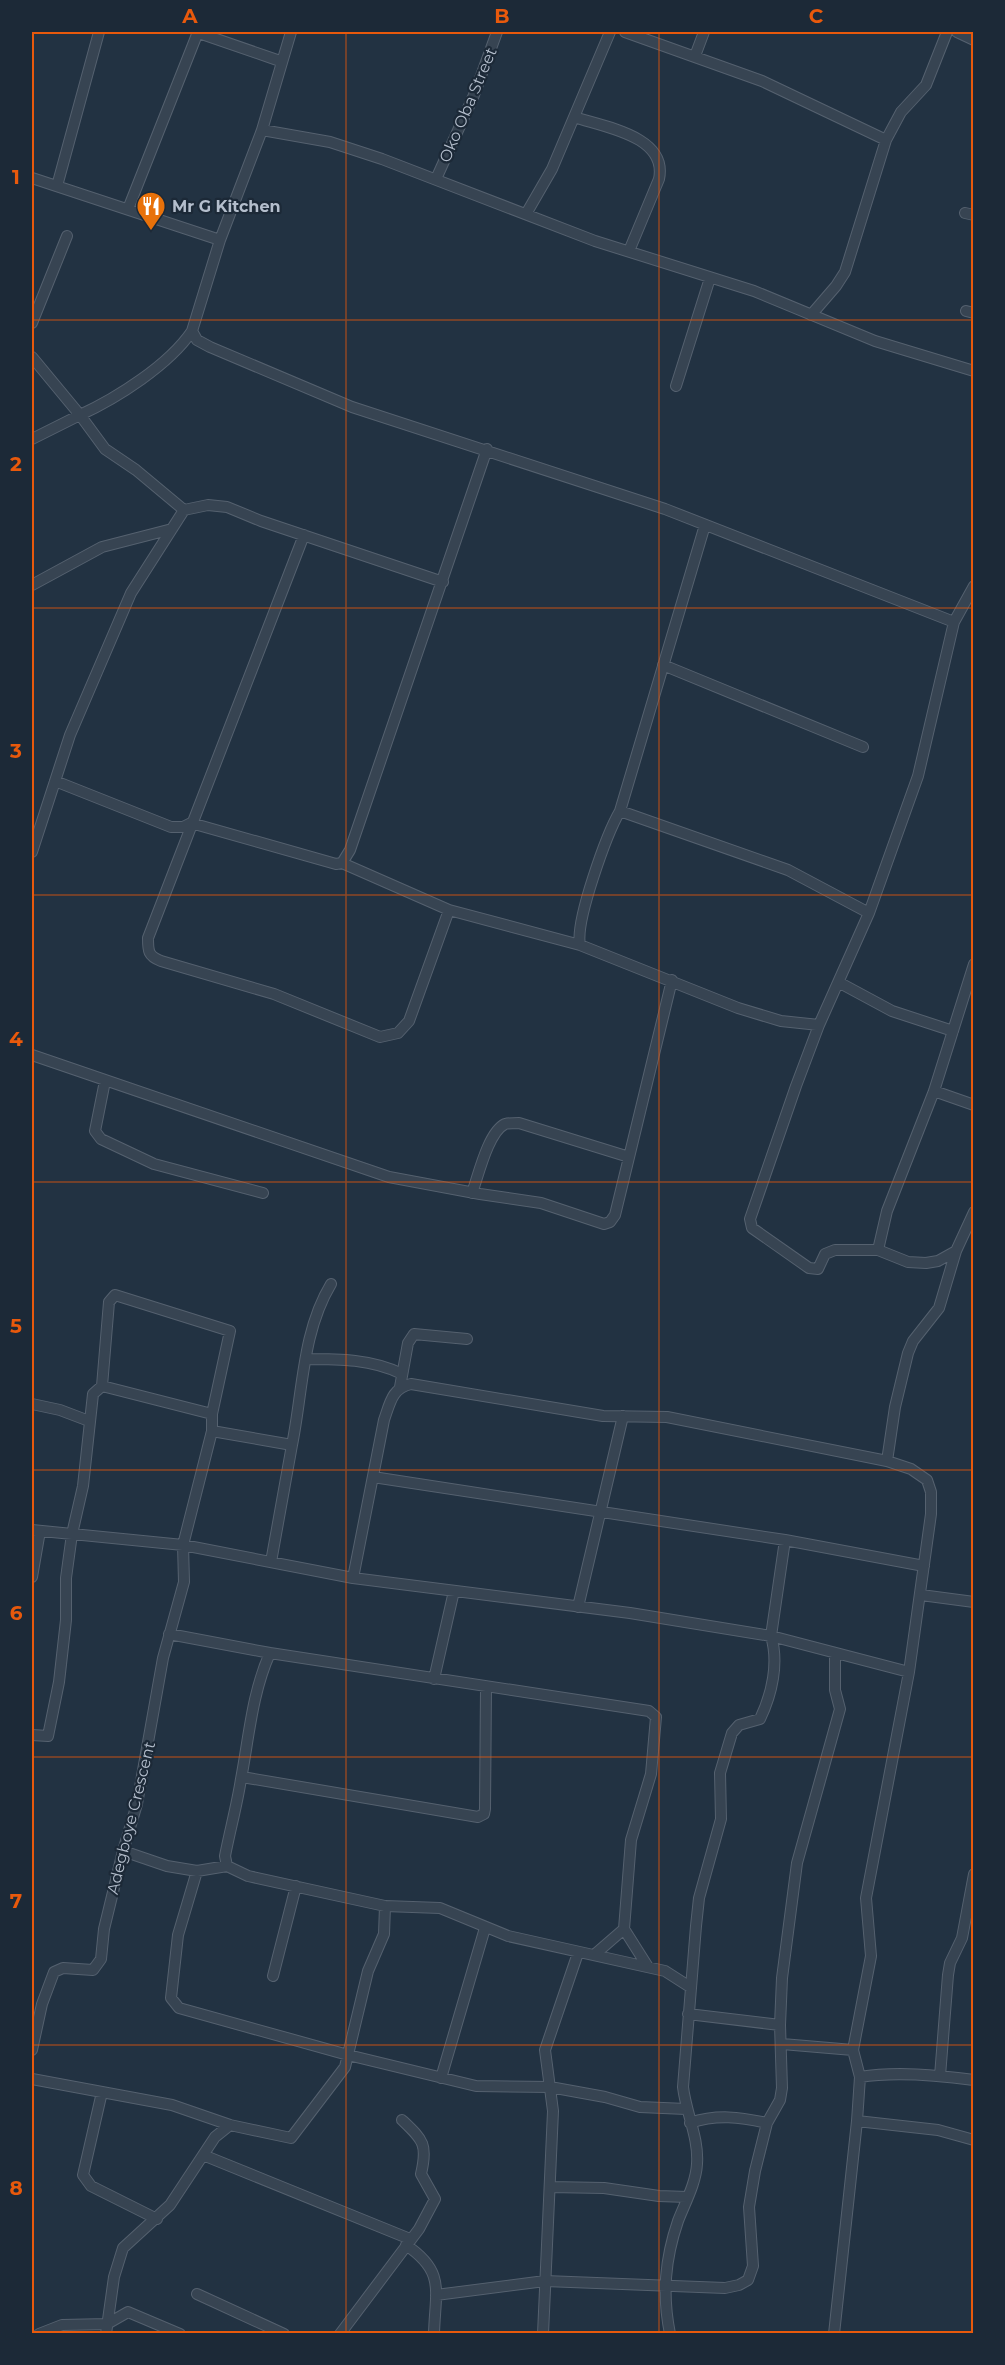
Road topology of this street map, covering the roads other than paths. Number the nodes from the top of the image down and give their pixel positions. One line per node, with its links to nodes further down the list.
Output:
1 (99, 32): 18 (street)
2 (197, 32): 12 (street); 19 (street)
3 (291, 32): 12 (street)
4 (497, 32): 17 (street, Oko Oba Street)
5 (610, 32): 13 (street)
6 (625, 32): 11 (street)
7 (704, 32): 11 (street)
8 (947, 32): 15 (street)
9 (957, 32): 10 (street)
10 (974, 40)
11 (695, 56): 15 (street)
12 (280, 61): 14 (street)
13 (574, 117): 20 (street); 23 (street)
14 (262, 129): 17 (street); 22 (street)
15 (886, 140): 25 (street)
16 (32, 178): 18 (street)
17 (436, 179): 20 (street)
18 (57, 186): 19 (street)
19 (128, 209): 22 (street)
20 (526, 214): 23 (street)
21 (67, 236): 26 (street)
22 (220, 240): 27 (street)
23 (629, 251): 24 (street)
24 (710, 278): 25 (street); 30 (street)
25 (811, 315): 29 (street)
26 (32, 323)
27 (192, 331): 31 (street); 33 (street)
28 (32, 357): 31 (street)
29 (974, 371)
30 (676, 386)
31 (80, 415): 32 (street); 34 (street)
32 (32, 439)
33 (487, 449): 35 (street); 38 (street)
34 (184, 510): 36 (street); 37 (street)
35 (705, 525): 42 (street); 43 (street)
36 (172, 529): 39 (street); 45 (street)
37 (304, 535): 38 (street); 47 (street)
38 (443, 582): 49 (street)
39 (32, 585)
40 (974, 586): 41 (street)
41 (969, 605): 42 (street)
42 (954, 622): 51 (street)
43 (663, 665): 44 (street); 46 (street)
44 (863, 747)
45 (55, 781): 47 (street); 48 (street)
46 (620, 811): 51 (street); 52 (street)
47 (191, 823): 49 (street); 50 (street)
48 (32, 846)
49 (342, 863): 50 (street)
50 (449, 910): 52 (street)
51 (869, 913): 55 (street)
52 (580, 945): 54 (street)
53 (974, 964): 57 (street)
54 (672, 981): 56 (street); 62 (street)
55 (840, 983): 56 (street); 57 (street)
56 (819, 1025): 66 (street)
57 (952, 1031): 60 (street)
58 (32, 1054): 59 (street)
59 (105, 1081): 63 (street); 64 (street)
60 (934, 1091): 61 (street); 66 (street)
61 (974, 1105)
62 (629, 1157): 64 (street); 64 (street)
63 (263, 1193)
64 (472, 1193)
65 (974, 1212): 67 (street)
66 (878, 1250): 67 (street)
67 (956, 1251): 80 (street)
68 (331, 1284): 70 (street)
69 (467, 1339): 71 (street)
70 (306, 1359): 71 (street); 79 (street)
71 (402, 1374): 73 (street)
72 (102, 1386): 75 (street); 75 (street, Adegboye Crescent); 77 (street)
73 (400, 1387): 76 (street); 81 (street)
74 (32, 1404): 77 (street)
75 (212, 1414): 78 (street, Adegboye Crescent)
76 (623, 1416): 80 (street); 82 (street)
77 (89, 1421): 84 (street)
78 (212, 1431): 79 (street); 86 (street, Adegboye Crescent)
79 (292, 1445): 87 (street)
80 (887, 1461): 88 (street)
81 (373, 1477): 82 (street); 90 (street)
82 (601, 1513): 85 (street); 94 (street)
83 (36, 1530): 84 (street); 89 (street)
84 (72, 1534): 86 (street); 102 (street)
85 (785, 1540): 88 (street); 96 (street)
86 (183, 1545): 87 (street); 95 (street, Adegboye Crescent)
87 (271, 1562): 90 (street)
88 (924, 1566): 92 (street)
89 (32, 1577)
90 (353, 1578): 91 (street)
91 (454, 1590): 94 (street); 100 (street)
92 (921, 1595): 93 (street); 99 (street)
93 (974, 1602)
94 (578, 1607): 96 (street)
95 (169, 1634): 97 (street); 104 (street, Adegboye Crescent)
96 (771, 1636): 98 (street); 116 (street)
97 (270, 1653): 100 (street); 103 (street)
98 (835, 1653): 99 (street); 118 (street)
99 (909, 1672): 121 (street)
100 (434, 1679): 101 (street)
101 (486, 1688): 103 (street); 111 (street)
102 (32, 1735)
103 (242, 1777): 105 (street)
104 (123, 1851): 106 (street); 120 (street, Adegboye Crescent)
105 (227, 1866): 106 (street); 108 (street)
106 (197, 1871): 122 (street)
107 (974, 1875): 123 (street)
108 (296, 1886): 109 (street); 115 (street)
109 (385, 1906): 110 (street); 122 (street)
110 (485, 1928): 112 (street); 125 (street)
111 (624, 1929): 113 (street); 114 (street)
112 (578, 1953): 113 (street); 128 (street)
113 (594, 1955): 114 (street)
114 (648, 1967): 116 (street)
115 (273, 1976)
116 (690, 1987): 117 (street)
117 (688, 2014): 118 (street); 130 (street)
118 (780, 2025): 119 (street)
119 (782, 2044): 121 (street); 134 (street)
120 (32, 2050)
121 (853, 2050): 124 (street)
122 (348, 2055): 125 (street); 135 (street)
123 (940, 2076): 124 (street); 127 (street)
124 (860, 2077): 132 (street)
125 (441, 2078): 128 (street)
126 (32, 2079): 129 (street)
127 (974, 2080)
128 (550, 2087): 130 (street); 138 (street)
129 (102, 2092): 135 (street); 140 (street)
130 (686, 2109): 133 (street)
131 (402, 2120): 141 (street)
132 (857, 2121): 136 (street); 154 (street)
133 (690, 2123): 134 (street); 139 (street)
134 (767, 2123): 143 (street)
135 (230, 2125): 137 (street)
136 (974, 2140)
137 (203, 2155): 140 (street); 141 (street)
138 (549, 2187): 139 (street); 142 (street)
139 (687, 2198): 143 (street)
140 (158, 2219): 146 (street)
141 (408, 2242): 145 (street); 150 (street)
142 (545, 2281): 143 (street); 145 (street); 152 (street)
143 (664, 2285): 153 (street)
144 (197, 2294): 149 (street)
145 (436, 2295): 151 (street)
146 (106, 2329): 147 (street); 148 (street)
147 (39, 2334)
148 (180, 2334)
149 (284, 2334)
150 (340, 2334)
151 (434, 2334)
152 (543, 2334)
153 (670, 2334)
154 (834, 2334)

